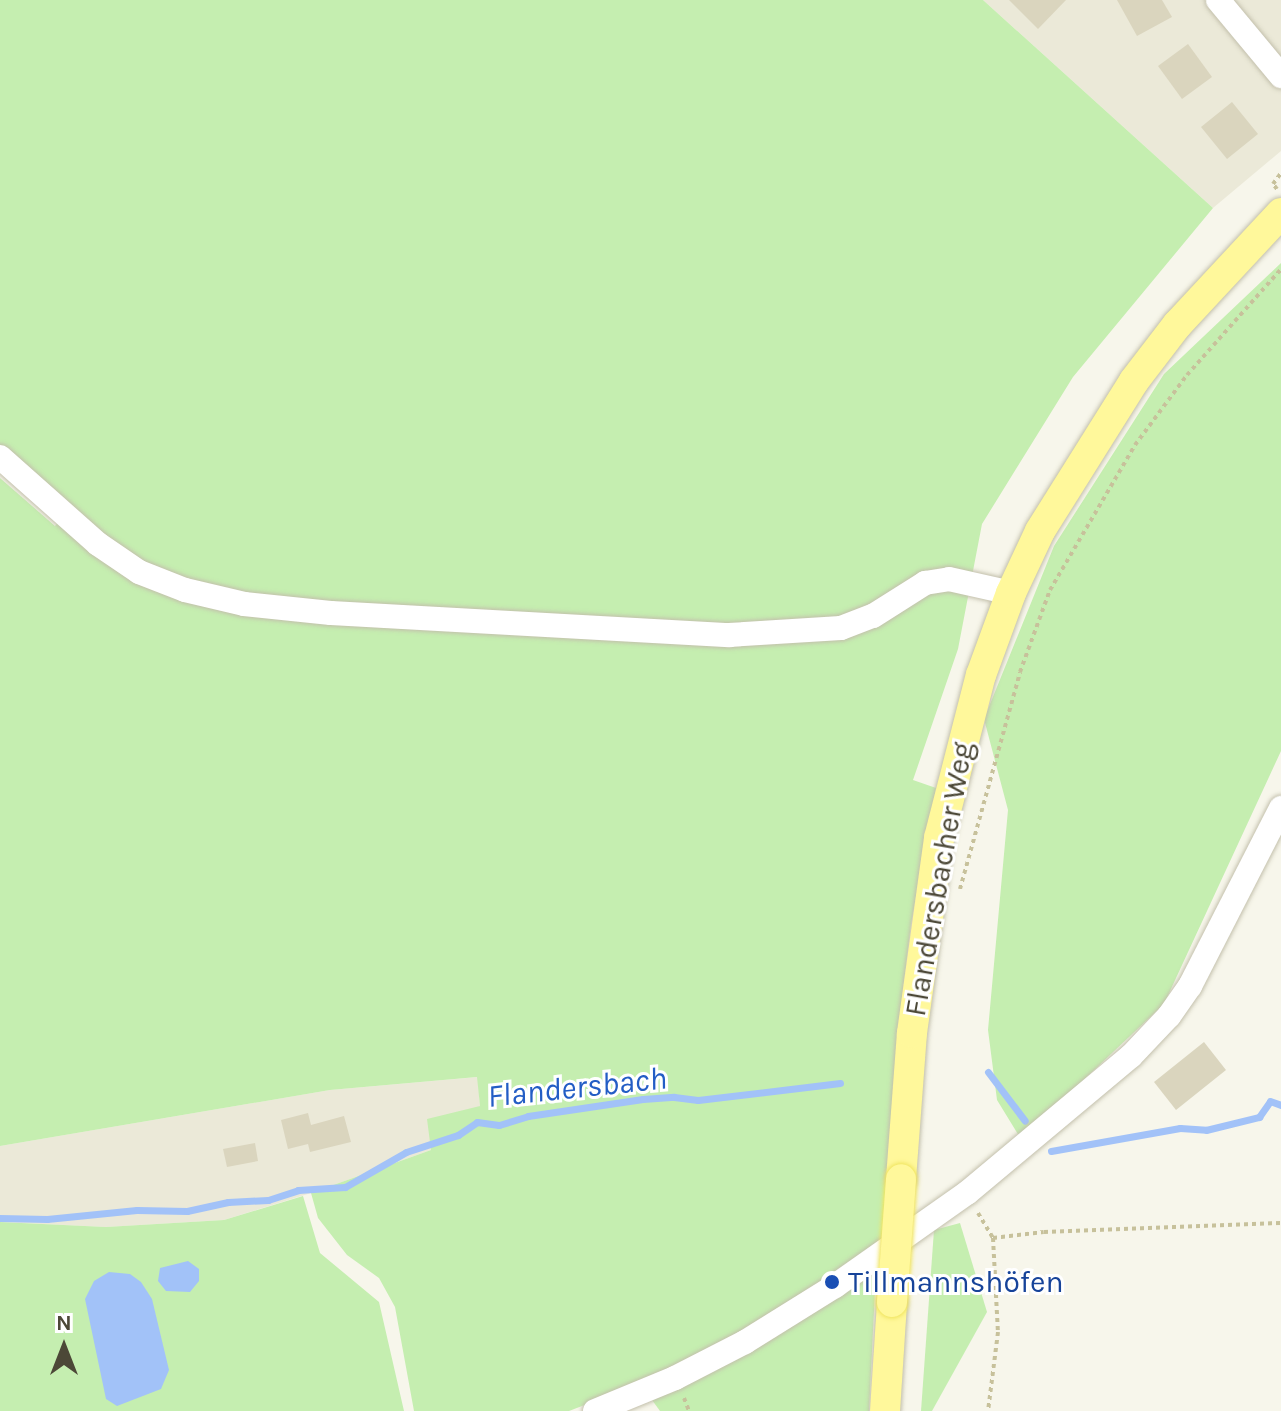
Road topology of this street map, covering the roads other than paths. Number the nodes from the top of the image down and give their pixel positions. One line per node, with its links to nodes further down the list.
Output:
1 (1218, 0): 2 (street)
2 (1281, 76)
3 (1281, 213): 5 (main road, Flandersbacher Weg)
4 (0, 457): 5 (street)
5 (1011, 593): 8 (main road, Flandersbacher Weg, bridge)
6 (1281, 808): 7 (street)
7 (595, 1411)
8 (885, 1411)

